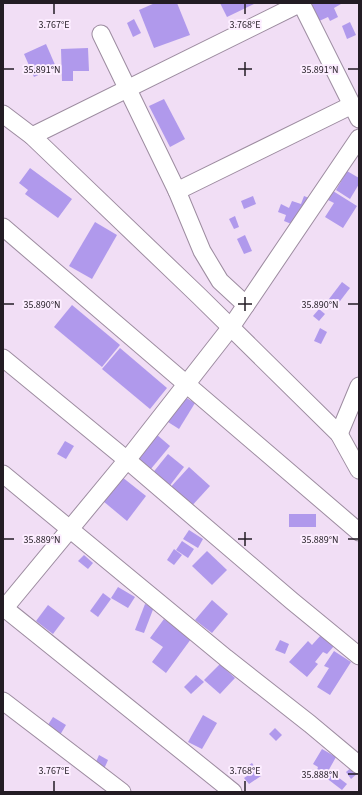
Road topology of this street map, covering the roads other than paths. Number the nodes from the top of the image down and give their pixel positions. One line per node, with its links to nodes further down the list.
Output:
1 (301, 3): 3 (street); 4 (street)
2 (101, 34): 3 (street)
3 (127, 89): 6 (street); 8 (street)
4 (356, 112): 8 (street)
5 (3, 114): 6 (street)
6 (32, 136): 11 (street)
7 (359, 138): 10 (street)
8 (177, 191): 10 (street)
9 (3, 227): 13 (street)
10 (246, 305): 11 (street)
11 (231, 327): 13 (street); 15 (street)
12 (3, 358): 16 (street)
13 (187, 384): 16 (street); 20 (street)
14 (359, 386): 15 (street)
15 (339, 434): 17 (street)
16 (127, 460): 19 (street); 22 (street)
17 (359, 470)
18 (3, 474): 19 (street)
19 (70, 530): 21 (street); 24 (street)
20 (359, 532)
21 (4, 609): 26 (street)
22 (359, 656)
23 (3, 701): 25 (street)
24 (359, 765)
25 (122, 792)
26 (233, 792)

